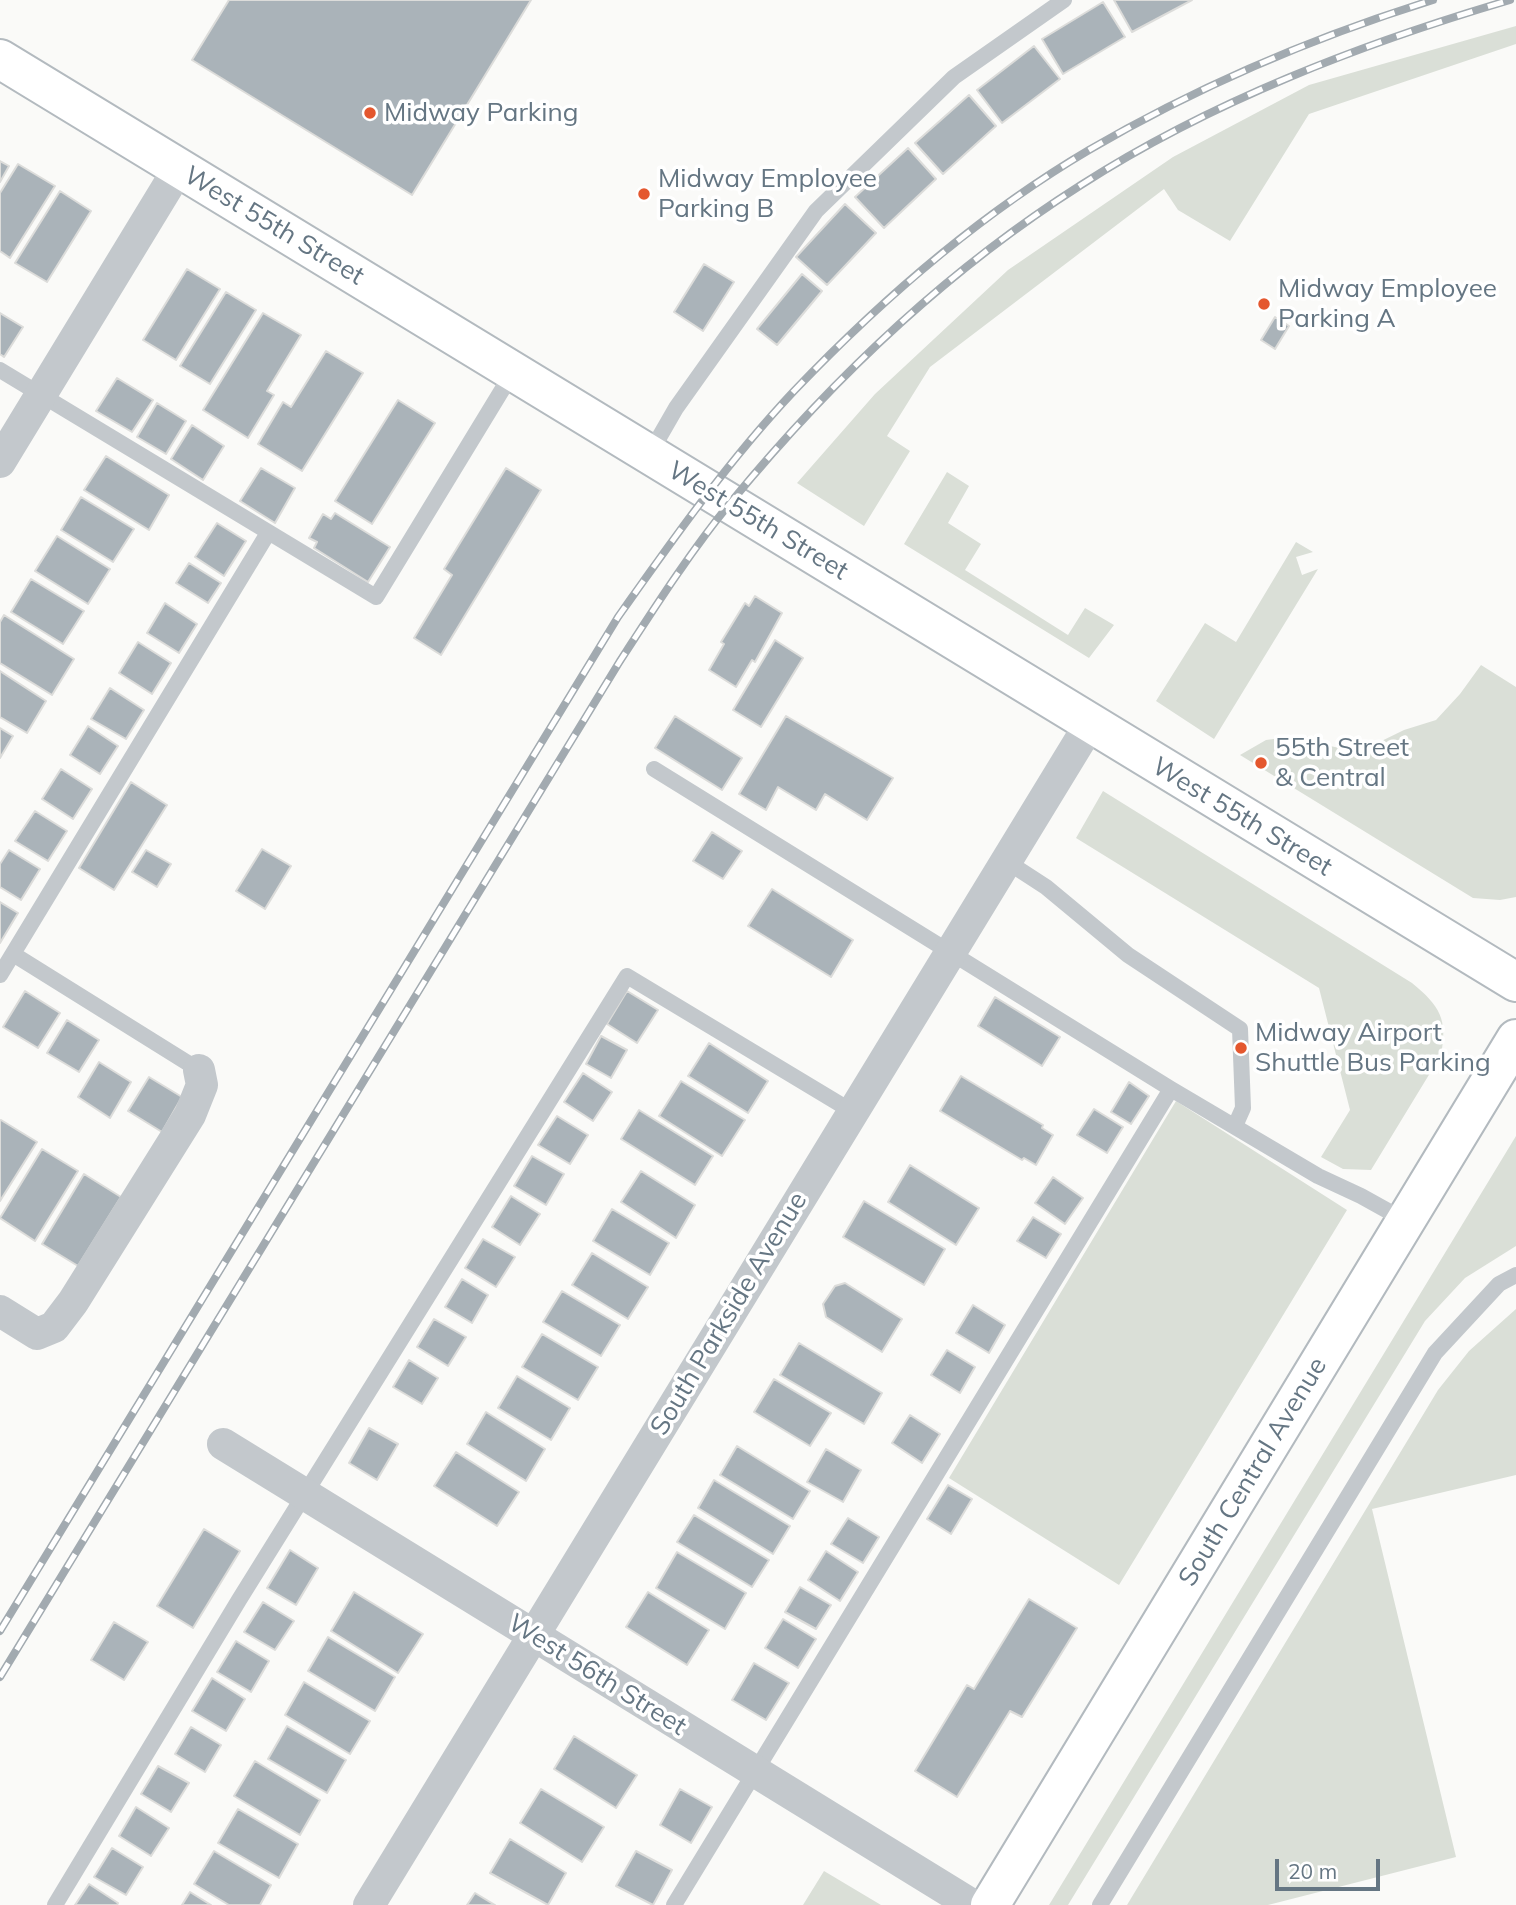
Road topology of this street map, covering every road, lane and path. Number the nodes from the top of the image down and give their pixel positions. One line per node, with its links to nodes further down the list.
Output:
1 (1064, 0): 7 (lane)
2 (0, 59): 3 (main road, West 55th Street)
3 (179, 168): 5 (main road, West 55th Street); 6 (street)
4 (0, 369): 6 (lane)
5 (513, 372): 7 (main road, West 55th Street); 9 (lane)
6 (41, 395): 8 (street); 9 (lane)
7 (649, 455): 10 (main road, West 55th Street)
8 (0, 462)
9 (268, 533): 14 (lane)
10 (1090, 724): 12 (street, South Parkside Avenue); 16 (main road, West 55th Street)
11 (654, 769): 13 (lane)
12 (1006, 861): 13 (street, South Parkside Avenue); 21 (lane)
13 (951, 952): 19 (lane); 20 (street, South Parkside Avenue)
14 (13, 954): 15 (lane); 18 (lane)
15 (0, 975)
16 (1516, 982)
17 (1516, 1039): 22 (main road, South Central Avenue)
18 (199, 1070): 24 (street)
19 (1171, 1089): 21 (lane); 28 (lane)
20 (853, 1112): 26 (lane); 27 (street, South Parkside Avenue)
21 (1235, 1126): 22 (lane)
22 (1406, 1221): 33 (main road, South Central Avenue)
23 (1516, 1275): 34 (lane)
24 (0, 1311)
25 (223, 1444): 26 (street, West 56th Street)
26 (304, 1495): 27 (street, West 56th Street); 29 (lane)
27 (533, 1636): 28 (street, West 56th Street); 30 (street, South Parkside Avenue)
28 (754, 1772): 31 (lane); 32 (street, West 56th Street)
29 (55, 1905)
30 (369, 1905)
31 (674, 1905)
32 (972, 1905)
33 (990, 1905)
34 (1100, 1905)

